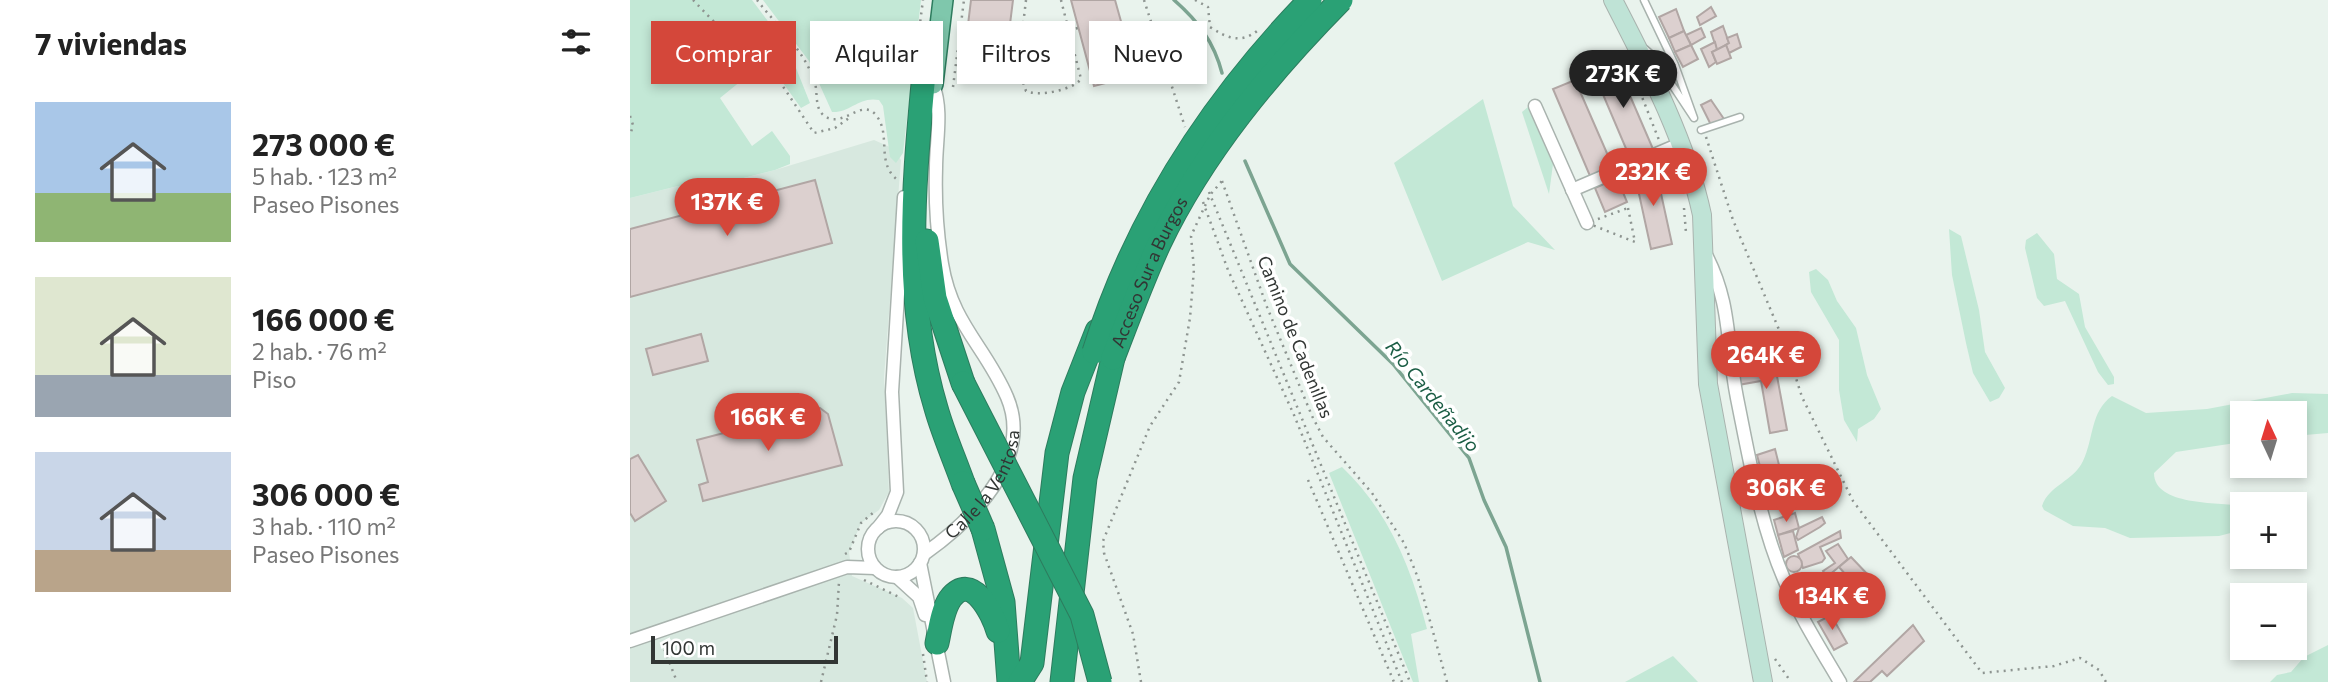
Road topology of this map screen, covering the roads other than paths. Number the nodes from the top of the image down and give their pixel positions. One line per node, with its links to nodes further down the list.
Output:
1 (933, 0): 8 (main road, Calle la Ventosa)
2 (943, 0): 8 (main road, Calle la Ventosa)
3 (1310, 0): 16 (highway, Acceso Sur a Burgos, bridge)
4 (1341, 0): 16 (highway, Acceso Sur a Burgos, bridge)
5 (1613, 0): 7 (main road)
6 (1644, 0): 11 (lane)
7 (1631, 45): 11 (lane); 12 (main road)
8 (936, 85): 17 (street, Calle la Ventosa); 19 (street, Calle la Ventosa); 25 (highway, bridge); 31 (highway, bridge)
9 (1535, 106): 13 (street)
10 (1740, 117): 11 (lane)
11 (1694, 118)
12 (1671, 148): 13 (street); 15 (main road)
13 (1572, 190): 14 (street)
14 (1587, 223)
15 (1702, 248): 32 (main road); 33 (street)
16 (1099, 353): 28 (highway); 29 (highway, Acceso Sur a Burgos); 30 (highway, Acceso Sur a Burgos)
17 (878, 528): 18 (street); 19 (street)
18 (868, 545): 20 (street); 21 (street)
19 (922, 559): 22 (street); 23 (street)
20 (845, 561): 21 (street); 24 (street)
21 (875, 568): 22 (street)
22 (897, 577): 23 (street)
23 (932, 632): 25 (highway); 26 (street); 27 (street)
24 (630, 641)
25 (1008, 671)
26 (936, 682)
27 (944, 682)
28 (1020, 682)
29 (1042, 682)
30 (1062, 682)
31 (1100, 682)
32 (1763, 682)
33 (1840, 682)

